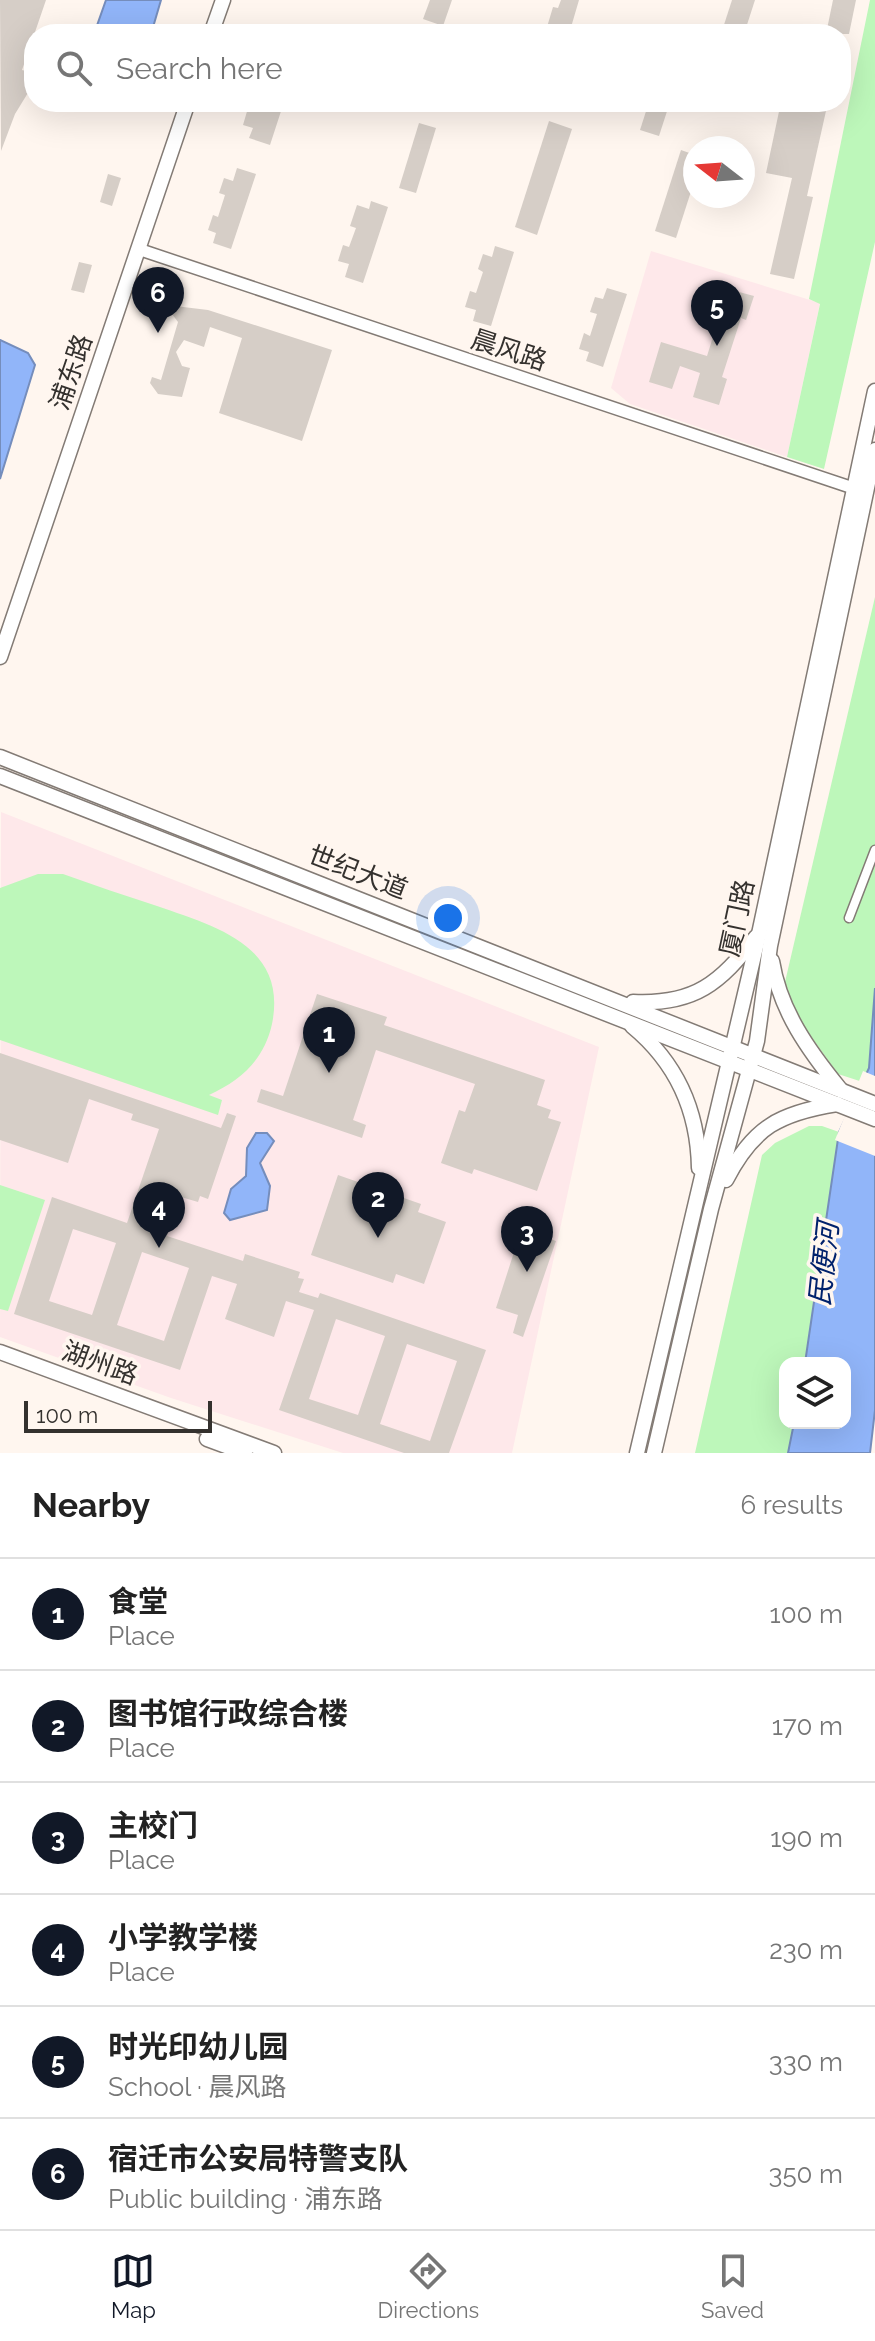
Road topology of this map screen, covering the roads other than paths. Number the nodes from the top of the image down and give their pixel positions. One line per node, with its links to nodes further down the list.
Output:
1 (223, 0): 2 (street)
2 (215, 24)
3 (185, 112): 4 (street, 浦东路)
4 (138, 249): 7 (street, 晨风路); 8 (street, 浦东路)
5 (875, 391): 7 (street, 厦门路)
6 (875, 450): 7 (street, 厦门路)
7 (860, 491): 13 (street, 厦门路); 14 (street, 厦门路)
8 (0, 657)
9 (0, 757): 15 (street, 世纪大道)
10 (0, 776): 15 (street, 世纪大道)
11 (875, 850): 12 (street)
12 (849, 918)
13 (759, 934): 15 (street); 16 (street, 厦门路)
14 (770, 946): 17 (street, 厦门路); 18 (street)
15 (621, 1009): 16 (street, 世纪大道); 21 (street)
16 (731, 1055): 17 (street, 世纪大道); 21 (street, 厦门路)
17 (751, 1063): 18 (street, 世纪大道); 22 (street, 厦门路)
18 (845, 1100): 19 (street, 世纪大道); 20 (street, 世纪大道); 22 (street)
19 (875, 1104)
20 (875, 1119)
21 (700, 1190): 27 (street, 厦门路)
22 (711, 1209): 28 (street, 厦门路)
23 (0, 1352): 26 (street, 湖州路)
24 (0, 1362): 25 (street, 湖州路)
25 (245, 1453)
26 (274, 1453)
27 (637, 1453)
28 (654, 1453)

